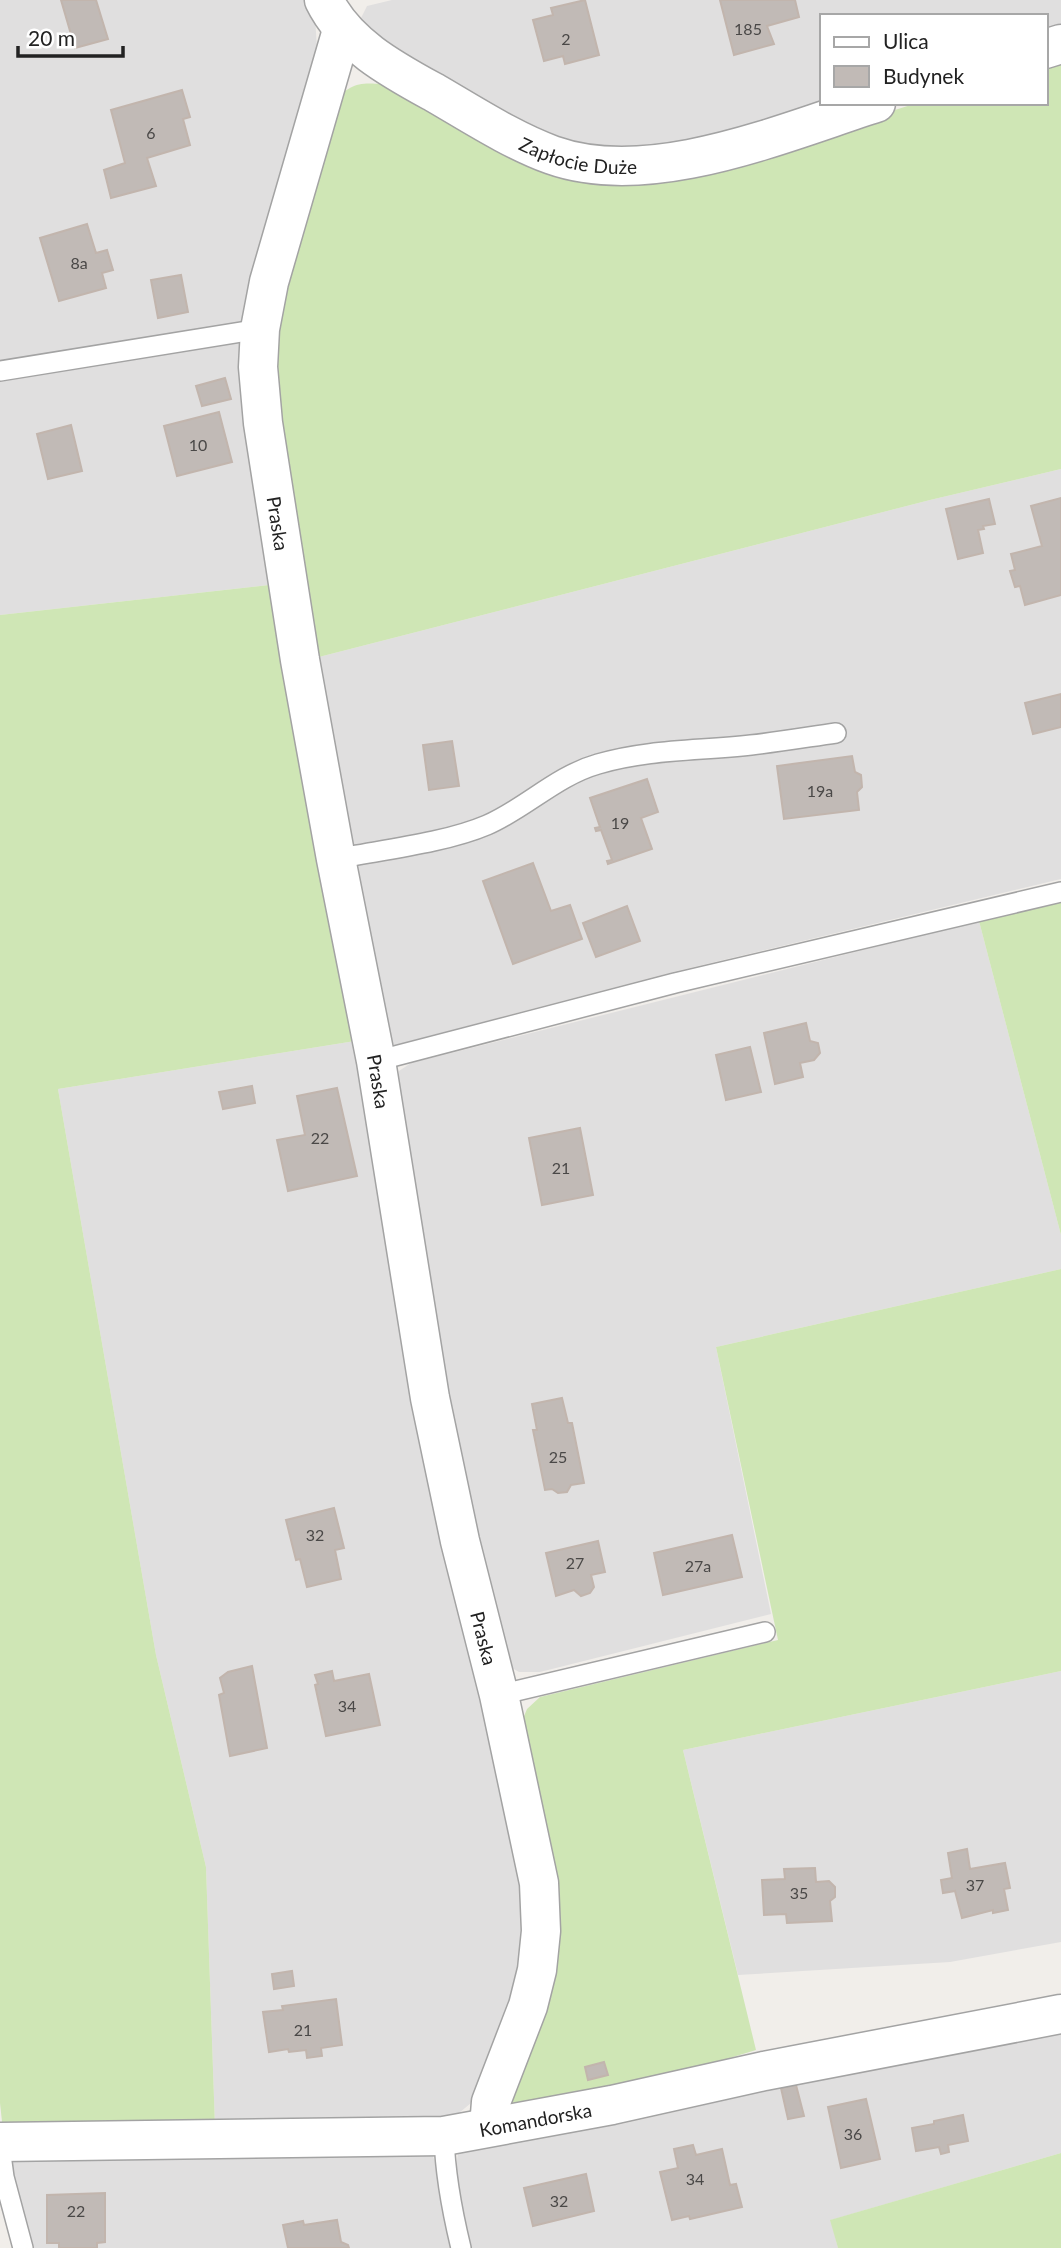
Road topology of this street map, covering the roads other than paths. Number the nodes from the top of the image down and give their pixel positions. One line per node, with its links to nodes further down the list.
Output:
1 (338, 12): 2 (street, Zapłocie Duże); 3 (street, Praska)
2 (870, 105)
3 (260, 329): 4 (lane); 6 (street, Praska)
4 (0, 371)
5 (836, 733): 6 (lane)
6 (336, 859): 8 (street, Praska)
7 (1061, 892): 8 (lane)
8 (376, 1062): 10 (street, Praska)
9 (765, 1632): 10 (lane)
10 (499, 1695): 12 (street, Praska)
11 (1061, 2014): 12 (street, Komandorska)
12 (489, 2127): 13 (street, Komandorska)
13 (444, 2136): 14 (street, Komandorska); 16 (lane)
14 (0, 2144): 15 (lane)
15 (23, 2248)
16 (461, 2248)

